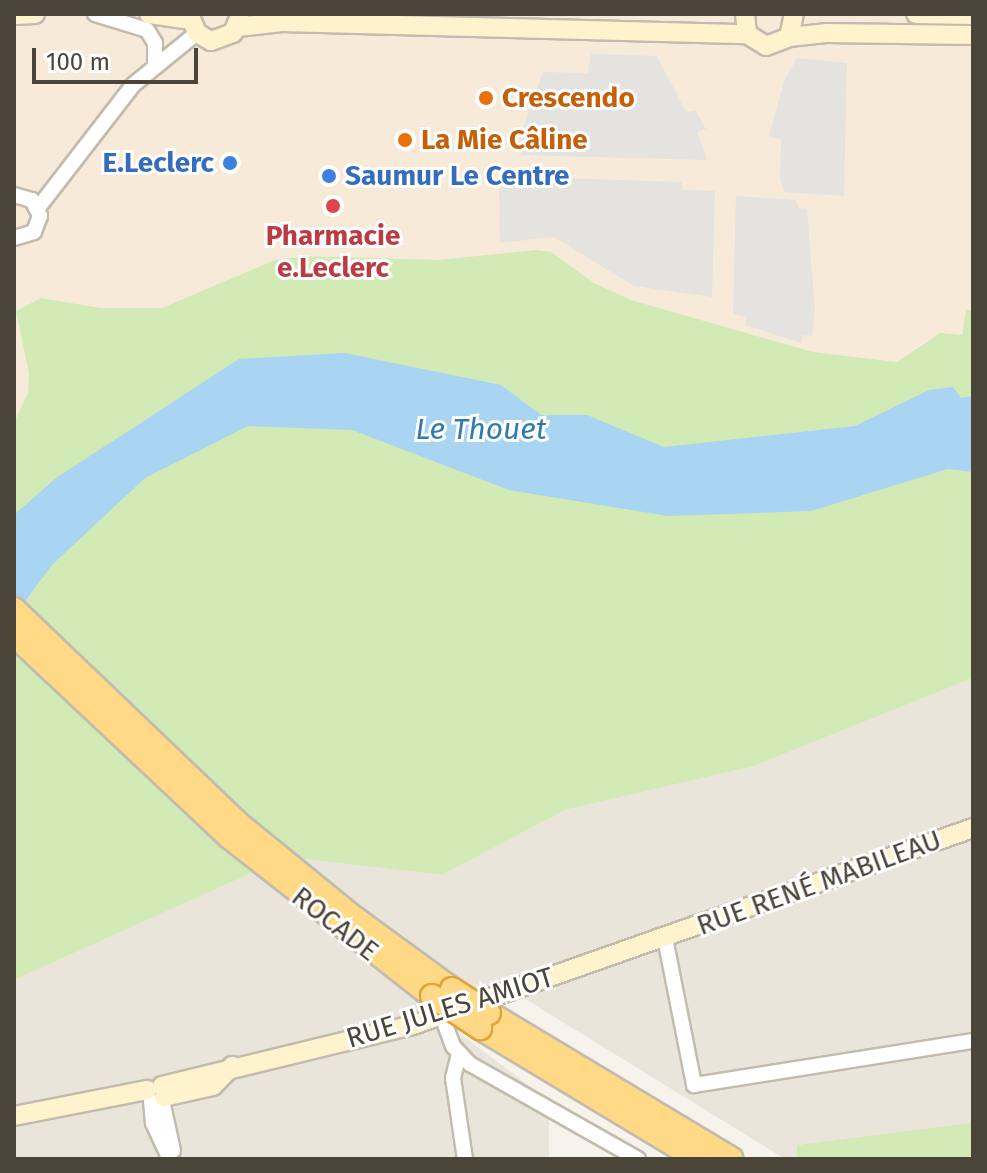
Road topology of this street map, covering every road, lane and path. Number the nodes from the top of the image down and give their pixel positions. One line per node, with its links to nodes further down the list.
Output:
1 (35, 14): 7 (main road)
2 (95, 14): 14 (street)
3 (149, 14): 10 (main road)
4 (745, 14): 11 (main road)
5 (794, 14): 13 (main road)
6 (916, 14): 8 (main road)
7 (14, 15)
8 (973, 15)
9 (239, 20): 10 (main road); 11 (main road)
10 (192, 23): 14 (street)
11 (747, 34): 13 (main road)
12 (973, 35): 13 (main road)
13 (789, 37)
14 (155, 63): 16 (street)
15 (14, 195): 16 (street)
16 (38, 208): 17 (street)
17 (14, 238)
18 (14, 609): 20 (highway)
19 (14, 635): 20 (highway, ROCADE)
20 (106, 713): 23 (highway, ROCADE)
21 (973, 828): 22 (main road, RUE RENÉ MABILEAU)
22 (665, 938): 23 (main road, RUE JULES AMIOT); 25 (street)
23 (442, 1000): 24 (highway, ROCADE, bridge); 26 (street); 27 (main road, RUE JULES AMIOT)
24 (485, 1020): 32 (highway, ROCADE); 33 (highway)
25 (973, 1041)
26 (459, 1054): 30 (street); 31 (street)
27 (157, 1095): 28 (main road, RUE JULES AMIOT); 29 (street)
28 (14, 1116)
29 (172, 1159)
30 (465, 1159)
31 (638, 1159)
32 (697, 1159)
33 (732, 1159)

